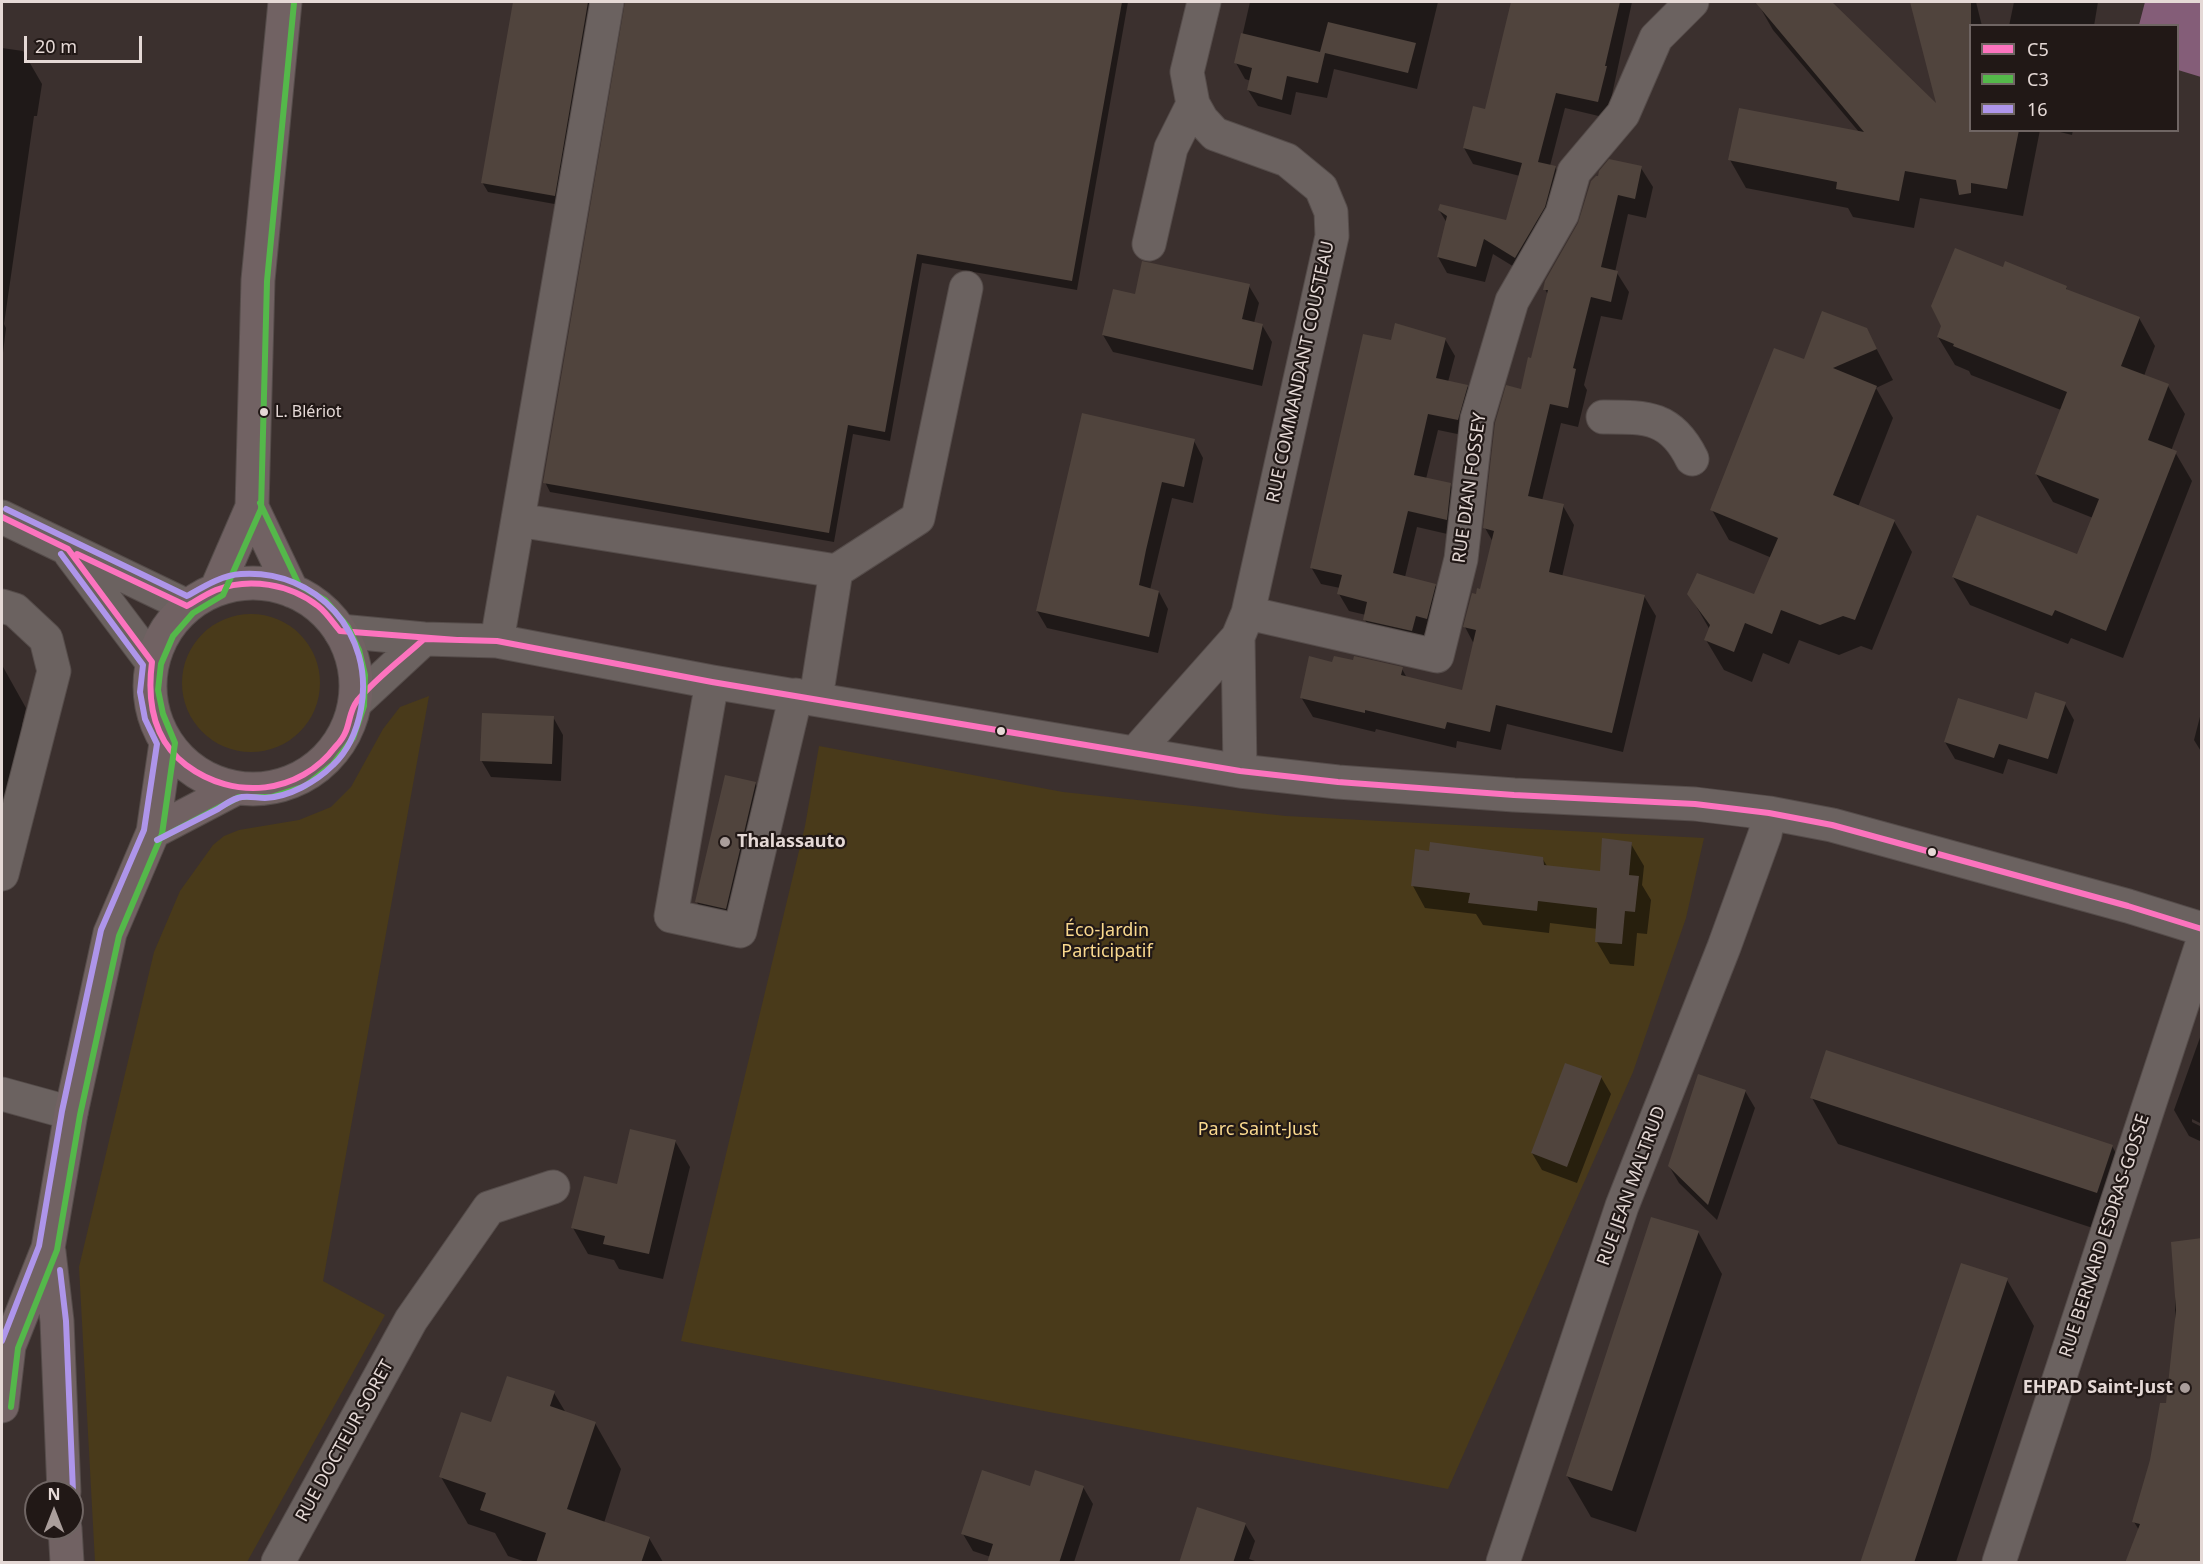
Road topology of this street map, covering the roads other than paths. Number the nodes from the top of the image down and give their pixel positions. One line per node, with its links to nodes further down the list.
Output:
1 (285, 2): 10 (main road)
2 (607, 2): 12 (street)
3 (1204, 2): 5 (street, RUE COMMANDANT COUSTEAU)
4 (1692, 2): 19 (street, RUE DIAN FOSSEY)
5 (1193, 104): 6 (street); 19 (street, RUE COMMANDANT COUSTEAU)
6 (1149, 244)
7 (966, 288): 14 (street)
8 (1603, 417): 9 (street)
9 (1692, 459)
10 (252, 507): 15 (main road); 16 (main road)
11 (2, 517): 13 (street)
12 (518, 520): 14 (street); 22 (street)
13 (68, 549): 18 (street); 23 (street)
14 (836, 571): 25 (street)
15 (216, 590): 16 (main road); 18 (main road)
16 (292, 591): 20 (main road)
17 (2, 606): 33 (street)
18 (187, 606): 23 (main road)
19 (1243, 625): 28 (street, RUE COMMANDANT COUSTEAU); 29 (street, RUE COMMANDANT COUSTEAU)
20 (340, 631): 21 (street); 26 (main road)
21 (424, 639): 22 (street); 26 (street)
22 (497, 641): 24 (street)
23 (152, 662): 27 (main road)
24 (712, 682): 25 (street); 25 (street)
25 (806, 697): 28 (street)
26 (355, 703): 30 (main road)
27 (166, 743): 30 (main road); 32 (main road)
28 (1135, 753): 29 (street)
29 (1240, 771): 31 (street)
30 (237, 788): 32 (main road)
31 (1769, 813): 34 (street); 45 (street, RUE JEAN MALTRUD)
32 (153, 832): 37 (main road)
33 (2, 874)
34 (2202, 929)
35 (2202, 945): 46 (street, RUE BERNARD ESDRAS-GOSSE)
36 (2, 1094): 37 (street)
37 (71, 1113): 39 (main road)
38 (553, 1187): 44 (street, RUE DOCTEUR SORET)
39 (48, 1248): 40 (main road); 41 (main road)
40 (2, 1406)
41 (64, 1480)
42 (66, 1540): 43 (main road)
43 (67, 1563)
44 (278, 1563)
45 (1503, 1563)
46 (1999, 1563)

